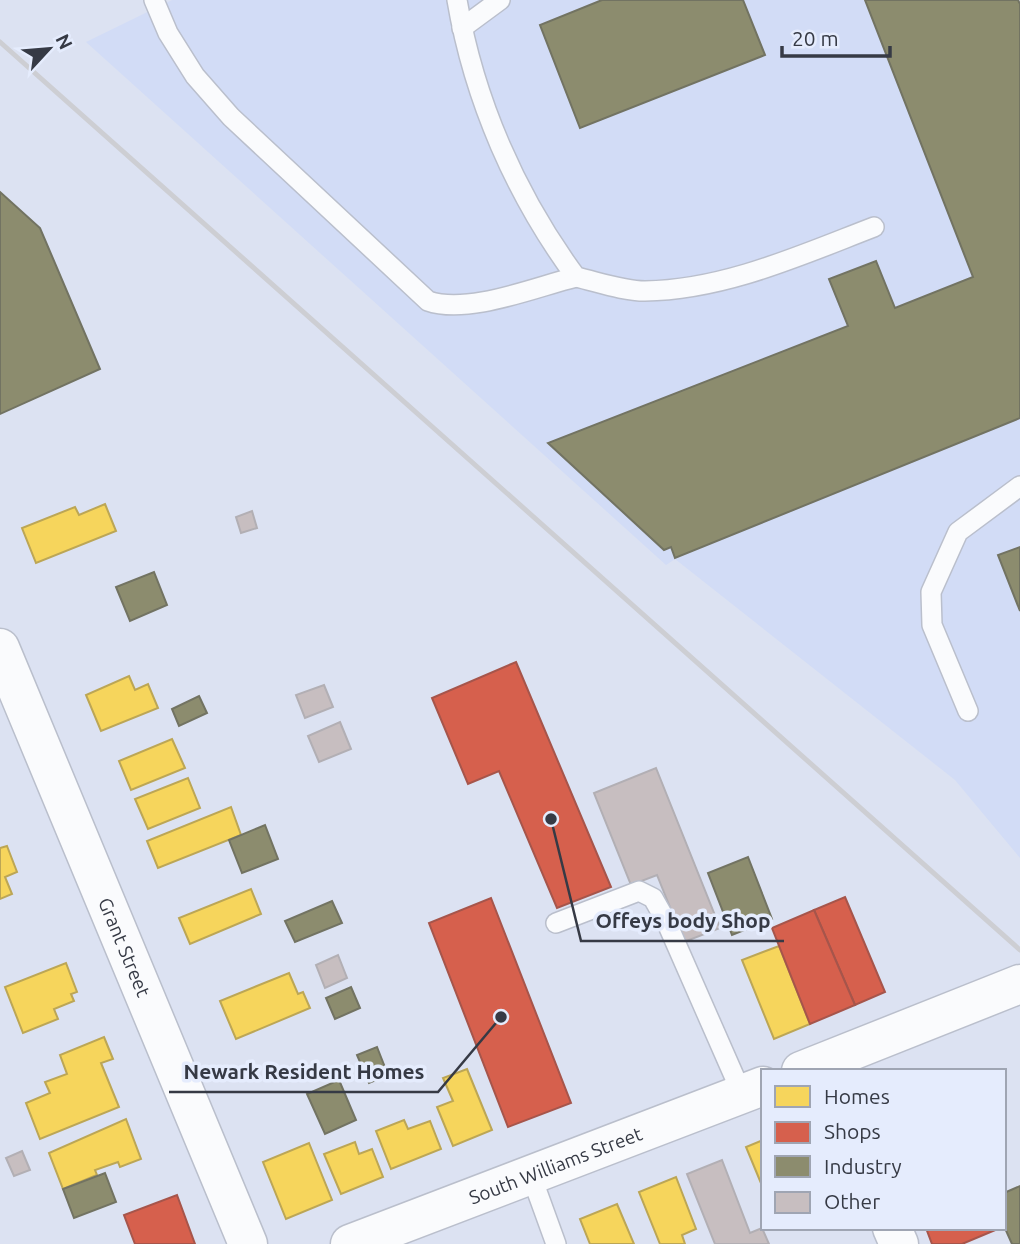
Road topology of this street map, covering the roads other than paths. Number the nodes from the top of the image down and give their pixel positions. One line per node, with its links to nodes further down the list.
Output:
1 (154, 0): 6 (lane)
2 (457, 0): 4 (lane)
3 (500, 0): 4 (lane)
4 (462, 28): 6 (lane)
5 (874, 227): 6 (lane)
6 (576, 277)
7 (1020, 486): 9 (lane)
8 (0, 648): 15 (street, Grant Street)
9 (968, 711)
10 (556, 923): 13 (lane)
11 (1020, 984): 12 (street)
12 (817, 1068)
13 (753, 1090): 14 (street, South Williams Street)
14 (531, 1175): 16 (street, South Williams Street); 17 (lane)
15 (248, 1244)
16 (350, 1244)
17 (556, 1244)

